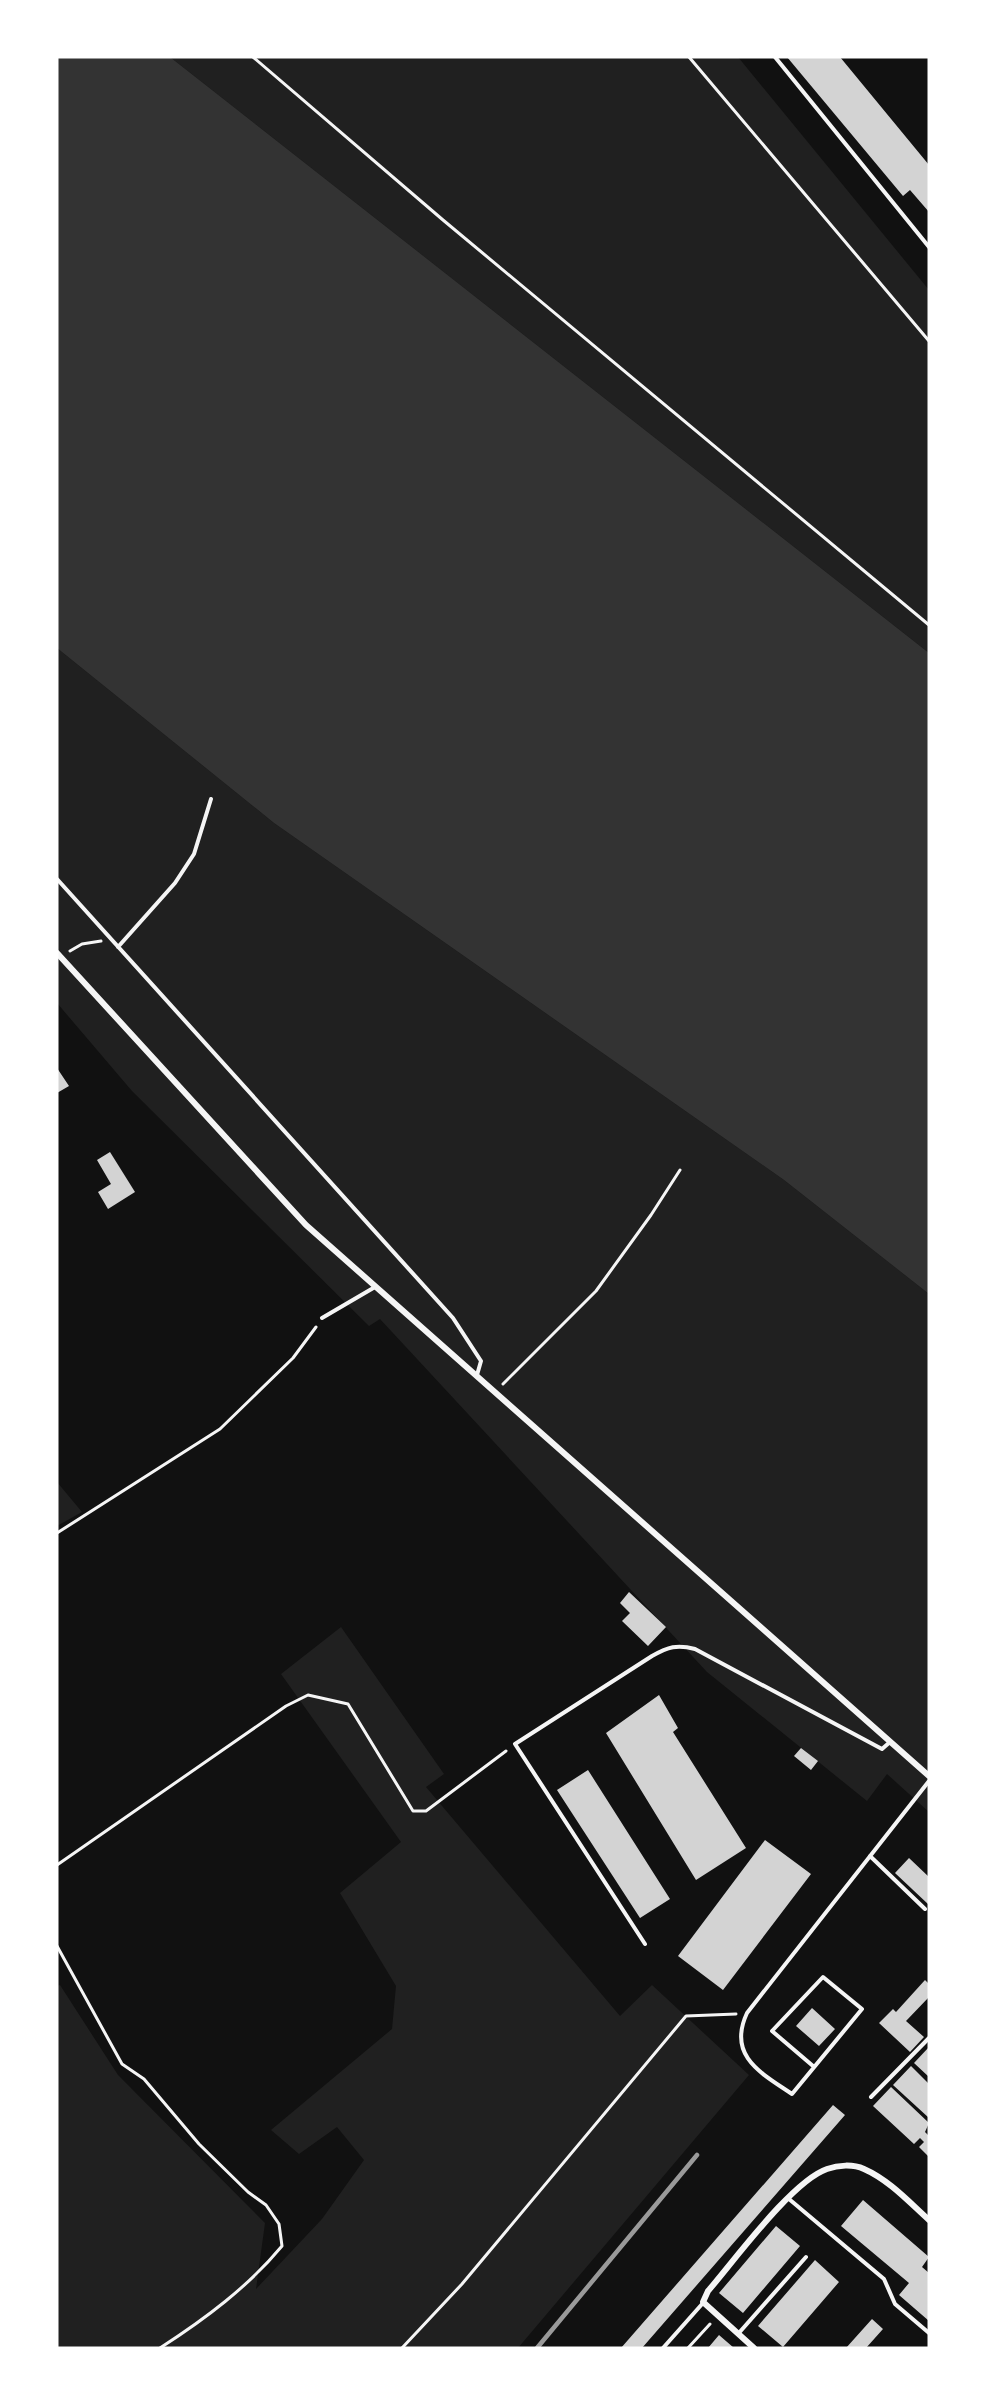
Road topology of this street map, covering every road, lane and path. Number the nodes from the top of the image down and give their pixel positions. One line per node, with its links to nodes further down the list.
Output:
1 (253, 57): 6 (path)
2 (689, 57): 5 (path)
3 (775, 57): 4 (lane)
4 (929, 247)
5 (929, 341)
6 (929, 625)
7 (211, 799): 10 (lane)
8 (57, 879): 9 (lane)
9 (111, 939): 10 (lane); 11 (path)
10 (118, 947): 15 (lane)
11 (58, 957): 13 (street)
12 (680, 1170): 16 (path)
13 (375, 1287): 14 (lane); 15 (street)
14 (322, 1318): 17 (path)
15 (477, 1375): 16 (street)
16 (495, 1392): 18 (street)
17 (57, 1533)
18 (890, 1742): 19 (lane); 20 (street)
19 (515, 1744): 23 (path); 25 (lane)
20 (929, 1776)
21 (929, 1781): 22 (lane)
22 (870, 1856): 24 (lane); 27 (lane)
23 (57, 1865)
24 (925, 1909)
25 (645, 1944)
26 (57, 1946): 38 (path)
27 (747, 2013): 29 (lane); 39 (path)
28 (929, 2038): 30 (lane)
29 (813, 2066): 29 (lane)
30 (871, 2097)
31 (789, 2199): 32 (street); 34 (street); 36 (lane)
32 (929, 2220)
33 (806, 2257): 37 (lane)
34 (703, 2302): 35 (street); 40 (lane)
35 (717, 2315): 37 (street); 41 (path)
36 (929, 2333)
37 (738, 2334): 42 (street)
38 (160, 2348)
39 (402, 2348)
40 (663, 2348)
41 (688, 2348)
42 (754, 2348)

